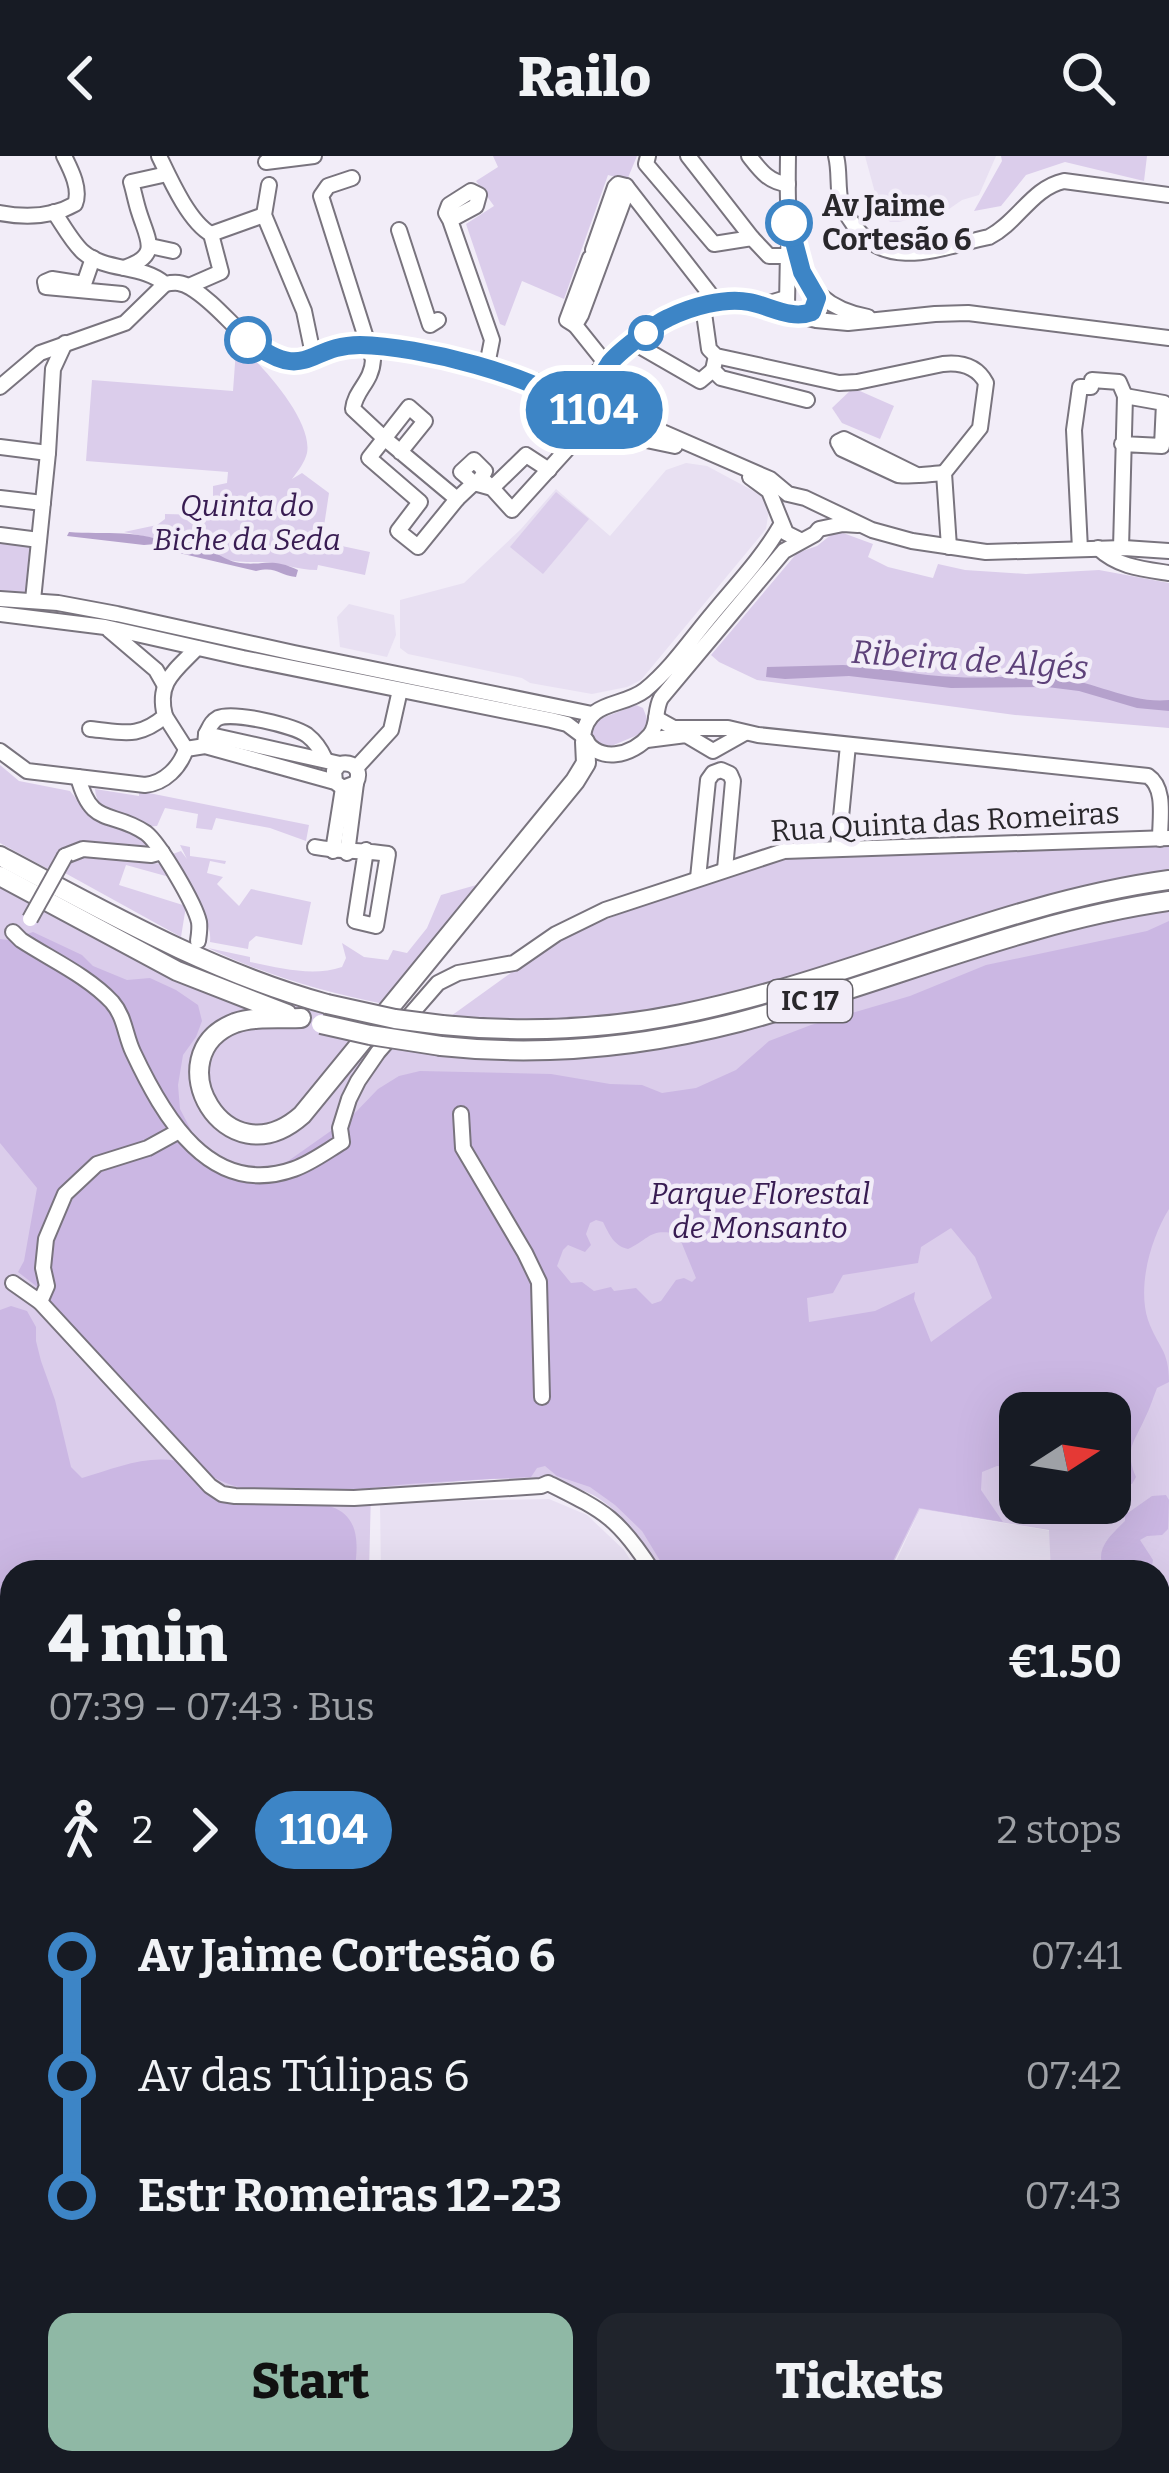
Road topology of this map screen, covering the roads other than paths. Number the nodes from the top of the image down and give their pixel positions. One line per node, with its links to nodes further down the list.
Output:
1 (64, 156): 15 (street)
2 (158, 156): 10 (street)
3 (314, 156): 9 (street)
4 (648, 156): 22 (street)
5 (688, 156): 22 (street)
6 (749, 156): 12 (street)
7 (788, 156): 12 (street)
8 (836, 156): 14 (street)
9 (266, 161)
10 (167, 174): 21 (street); 23 (street)
11 (352, 178): 41 (street)
12 (788, 184): 18 (street)
13 (269, 185): 17 (street)
14 (1169, 195)
15 (54, 212): 16 (street); 26 (street)
16 (0, 213)
17 (264, 214): 21 (street); 43 (street)
18 (789, 215): 25 (street); 30 (street)
19 (451, 220): 46 (street)
20 (399, 230): 37 (street)
21 (212, 233): 29 (street)
22 (752, 238): 25 (street)
23 (149, 241): 24 (street); 27 (street)
24 (172, 251)
25 (788, 256): 32 (street)
26 (93, 258): 27 (street); 31 (street)
27 (124, 268): 28 (street)
28 (165, 284): 29 (street); 39 (street)
29 (189, 286): 43 (street)
30 (813, 290): 32 (street); 35 (street); 36 (street)
31 (122, 294)
32 (787, 295): 33 (street); 35 (street)
33 (754, 302): 34 (street); 35 (street)
34 (710, 305): 40 (street); 45 (street); 47 (street)
35 (795, 314): 36 (street)
36 (903, 318): 38 (street)
37 (438, 320)
38 (1169, 338)
39 (65, 343): 44 (street); 48 (street)
40 (634, 343): 45 (street); 47 (street)
41 (370, 346): 42 (street); 43 (street); 56 (street)
42 (433, 353): 46 (street); 50 (street)
43 (314, 359)
44 (27, 363): 48 (street); 49 (street)
45 (714, 363): 53 (street); 62 (street)
46 (487, 365): 50 (street)
47 (608, 365): 50 (street); 51 (street)
48 (53, 369): 60 (street)
49 (0, 386)
50 (576, 394): 51 (street); 54 (street)
51 (599, 394): 54 (street); 66 (street)
52 (1125, 397): 57 (street); 57 (street); 80 (street)
53 (807, 400)
54 (593, 411): 71 (street)
55 (579, 436): 61 (street)
56 (384, 438): 59 (street); 59 (street); 68 (street)
57 (1122, 444): 79 (street)
58 (0, 447): 60 (street)
59 (400, 452): 68 (street)
60 (48, 453): 69 (street)
61 (549, 470): 65 (street); 65 (street)
62 (944, 473): 63 (street); 77 (street)
63 (917, 475): 63 (street)
64 (474, 483): 65 (street); 65 (street); 68 (street)
65 (492, 488)
66 (800, 497): 70 (street); 71 (street)
67 (0, 498): 69 (street)
68 (457, 499)
69 (43, 503): 75 (street)
70 (818, 506): 72 (street); 73 (street)
71 (780, 523): 76 (street); 92 (street)
72 (858, 524): 73 (street); 77 (street)
73 (819, 529): 76 (street)
74 (0, 535): 75 (street)
75 (39, 540): 84 (street)
76 (800, 540): 94 (street)
77 (949, 547): 80 (street)
78 (1098, 548): 79 (street); 80 (street); 82 (street)
79 (1121, 548): 81 (street)
80 (1080, 549)
81 (1168, 552)
82 (1169, 573)
83 (0, 599): 84 (street)
84 (33, 600): 90 (street)
85 (0, 614): 86 (street)
86 (105, 627): 87 (street); 88 (street)
87 (197, 648): 88 (street); 89 (street)
88 (164, 683): 95 (street)
89 (400, 691): 90 (street); 106 (street)
90 (444, 691): 91 (street)
91 (473, 697): 93 (street); 99 (street)
92 (636, 697): 93 (street); 94 (street)
93 (592, 713): 99 (street)
94 (655, 714): 96 (street); 101 (street)
95 (165, 716): 97 (street); 104 (street)
96 (708, 728): 98 (street); 102 (street)
97 (90, 729)
98 (745, 733): 102 (street); 103 (street)
99 (584, 739): 101 (street); 123 (highway)
100 (206, 740): 104 (street); 106 (street); 106 (street); 106 (street)
101 (645, 740): 102 (street)
102 (701, 745)
103 (848, 745): 108 (street); 110 (street)
104 (186, 749): 107 (street)
105 (0, 752): 107 (street)
106 (342, 774): 113 (street)
107 (78, 777): 112 (street)
108 (1164, 838): 110 (street, Rua Quinta das Romeiras)
109 (315, 847): 113 (street)
110 (838, 848): 115 (street, Rua Quinta das Romeiras)
111 (366, 850): 111 (street); 113 (street)
112 (162, 852): 120 (street, bridge); 121 (street)
113 (340, 852)
114 (0, 856): 122 (highway, IC 17)
115 (725, 869): 117 (street, Rua Quinta das Romeiras); 117 (street)
116 (0, 876): 123 (highway, IC 17)
117 (698, 878): 125 (street, Rua Quinta das Romeiras)
118 (1169, 879): 122 (highway, IC 17, bridge)
119 (1169, 901): 122 (highway, IC 17, bridge)
120 (6, 933): 125 (street)
121 (198, 940)
122 (324, 1014): 123 (highway, IC 17)
123 (301, 1018)
124 (461, 1114): 128 (street)
125 (179, 1131): 127 (street)
126 (13, 1283): 127 (street)
127 (40, 1302): 129 (street)
128 (542, 1397)
129 (644, 1560)

